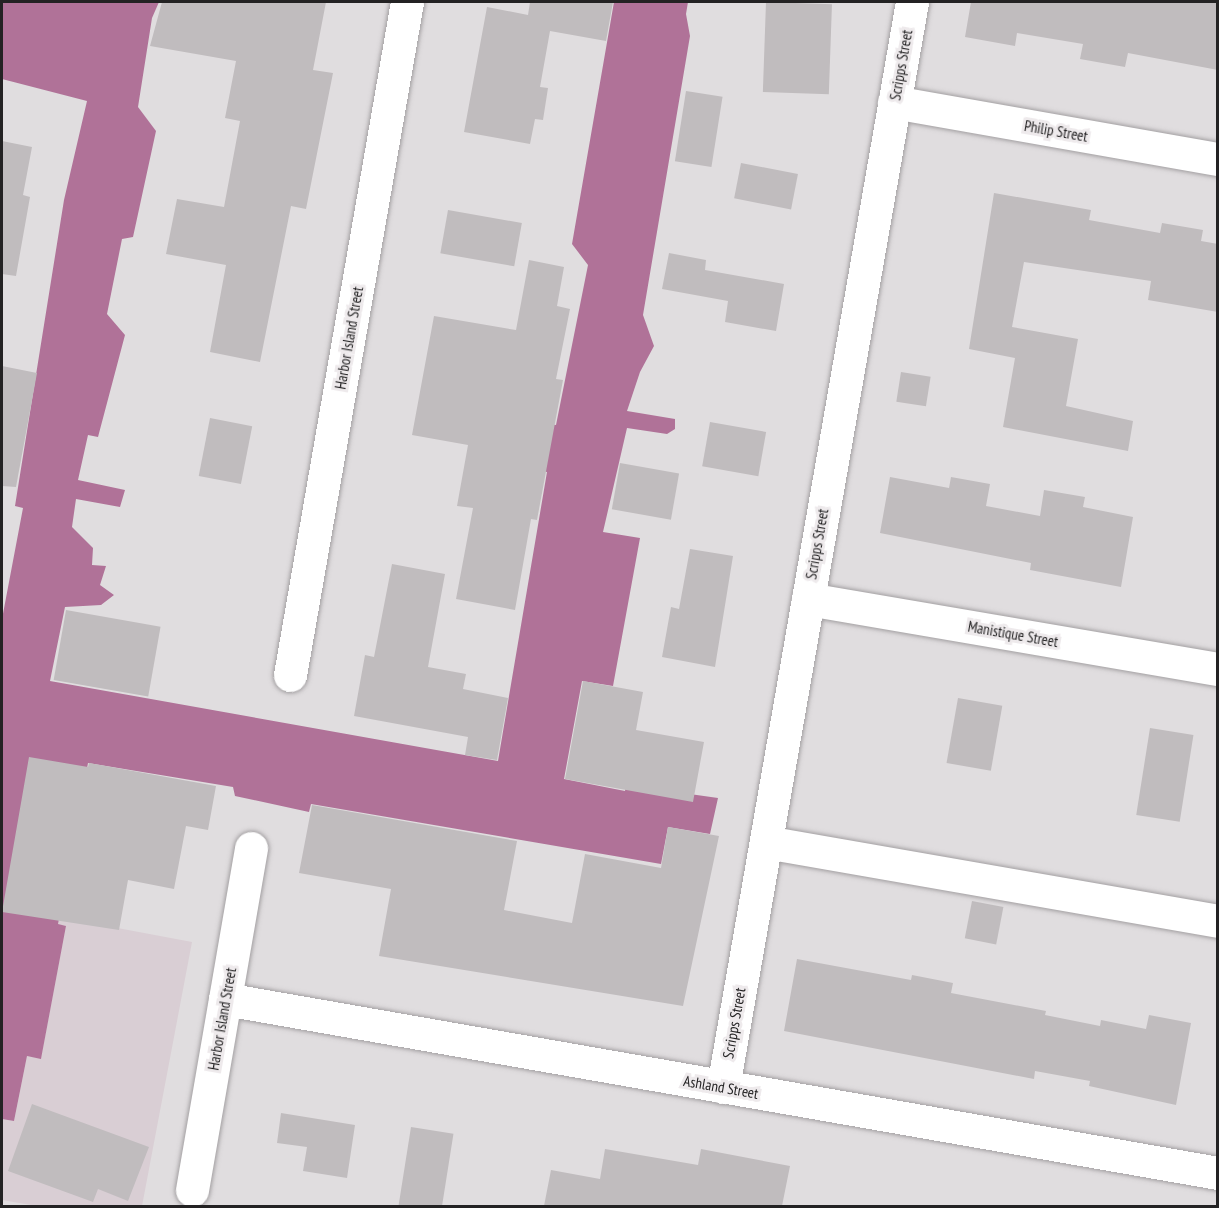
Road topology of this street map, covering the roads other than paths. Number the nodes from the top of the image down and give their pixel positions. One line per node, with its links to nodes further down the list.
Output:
1 (407, 2): 7 (street, Harbor Island Street)
2 (912, 2): 3 (street, Scripps Street)
3 (894, 102): 4 (street, Philip Street); 5 (street, Scripps Street)
4 (1218, 159)
5 (808, 599): 6 (street, Manistique Street); 8 (street, Scripps Street)
6 (1218, 669)
7 (290, 675)
8 (766, 842): 10 (street); 12 (street, Scripps Street)
9 (251, 848): 11 (street, Harbor Island Street)
10 (1218, 921)
11 (225, 999): 12 (street, Ashland Street); 14 (street, Harbor Island Street)
12 (723, 1087): 13 (street, Ashland Street)
13 (1218, 1173)
14 (192, 1190)

